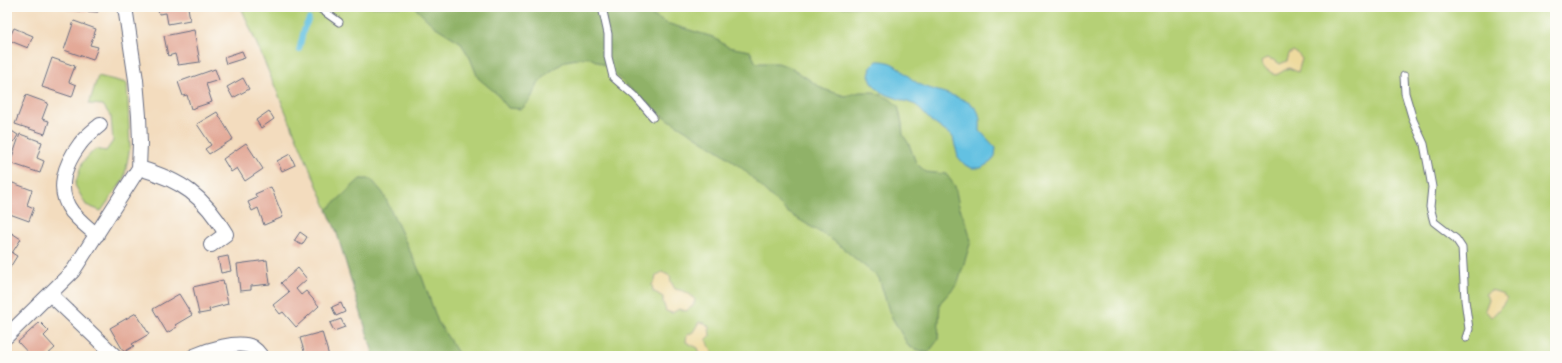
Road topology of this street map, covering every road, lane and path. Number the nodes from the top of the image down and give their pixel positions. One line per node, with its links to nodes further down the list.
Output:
1 (125, 7): 8 (street)
2 (318, 7): 4 (lane)
3 (602, 7): 6 (lane)
4 (339, 22)
5 (1404, 76): 13 (lane)
6 (653, 117)
7 (100, 125): 9 (street)
8 (138, 168): 9 (street); 10 (street)
9 (97, 235): 11 (street)
10 (211, 245)
11 (50, 294): 12 (street); 14 (street)
12 (7, 336)
13 (1466, 338)
14 (115, 356)
15 (194, 356): 16 (street)
16 (261, 356)

